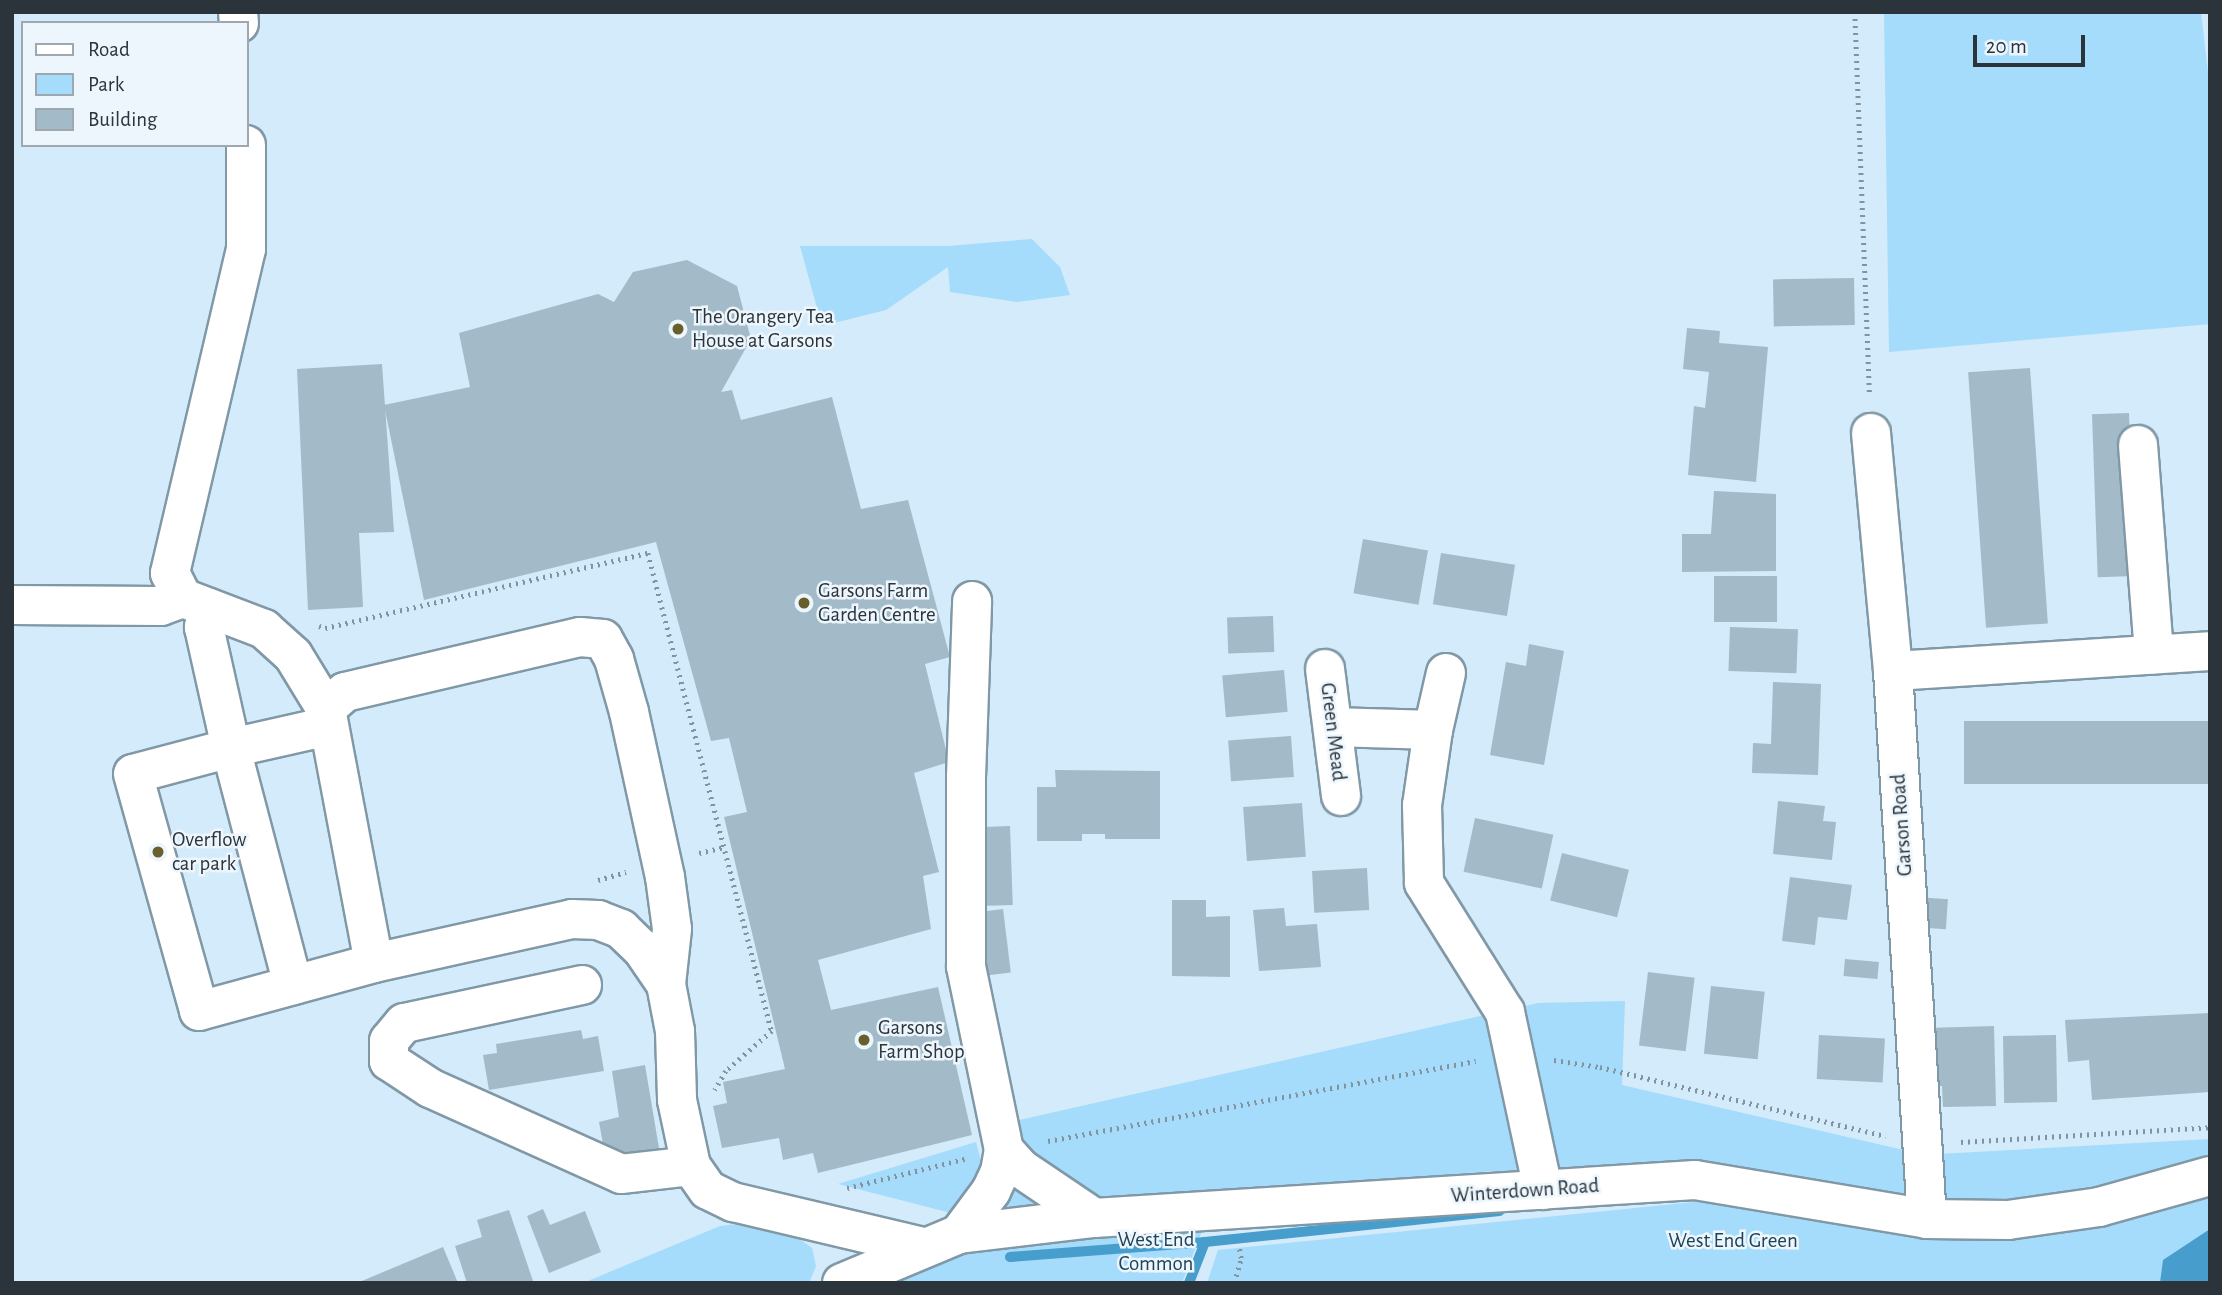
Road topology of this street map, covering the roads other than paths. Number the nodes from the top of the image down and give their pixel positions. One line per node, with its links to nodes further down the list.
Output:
1 (246, 147): 5 (street)
2 (1871, 433): 10 (street, Garson Road)
3 (2138, 445): 8 (street)
4 (972, 601): 21 (street)
5 (196, 603): 6 (street); 12 (street); 15 (street)
6 (12, 605)
7 (2210, 651): 8 (street)
8 (2154, 654): 10 (street)
9 (1325, 669): 13 (street, Green Mead)
10 (1893, 671): 26 (street, Garson Road)
11 (1446, 673): 14 (street)
12 (327, 717): 15 (street); 17 (street); 18 (street)
13 (1333, 727): 14 (street); 16 (street, Green Mead)
14 (1433, 730): 24 (street)
15 (231, 748): 19 (street); 19 (street)
16 (1341, 796)
17 (374, 962): 18 (street); 19 (street)
18 (666, 984): 22 (street)
19 (293, 985)
20 (582, 985): 22 (street)
21 (1004, 1150): 25 (street); 27 (street)
22 (691, 1166): 27 (street)
23 (2210, 1176): 26 (street, Winterdown Road)
24 (1543, 1189): 25 (street, Winterdown Road); 26 (street, Winterdown Road)
25 (1094, 1218): 27 (street, Winterdown Road)
26 (1927, 1219)
27 (942, 1240): 28 (street, Winterdown Road)
28 (842, 1283)

